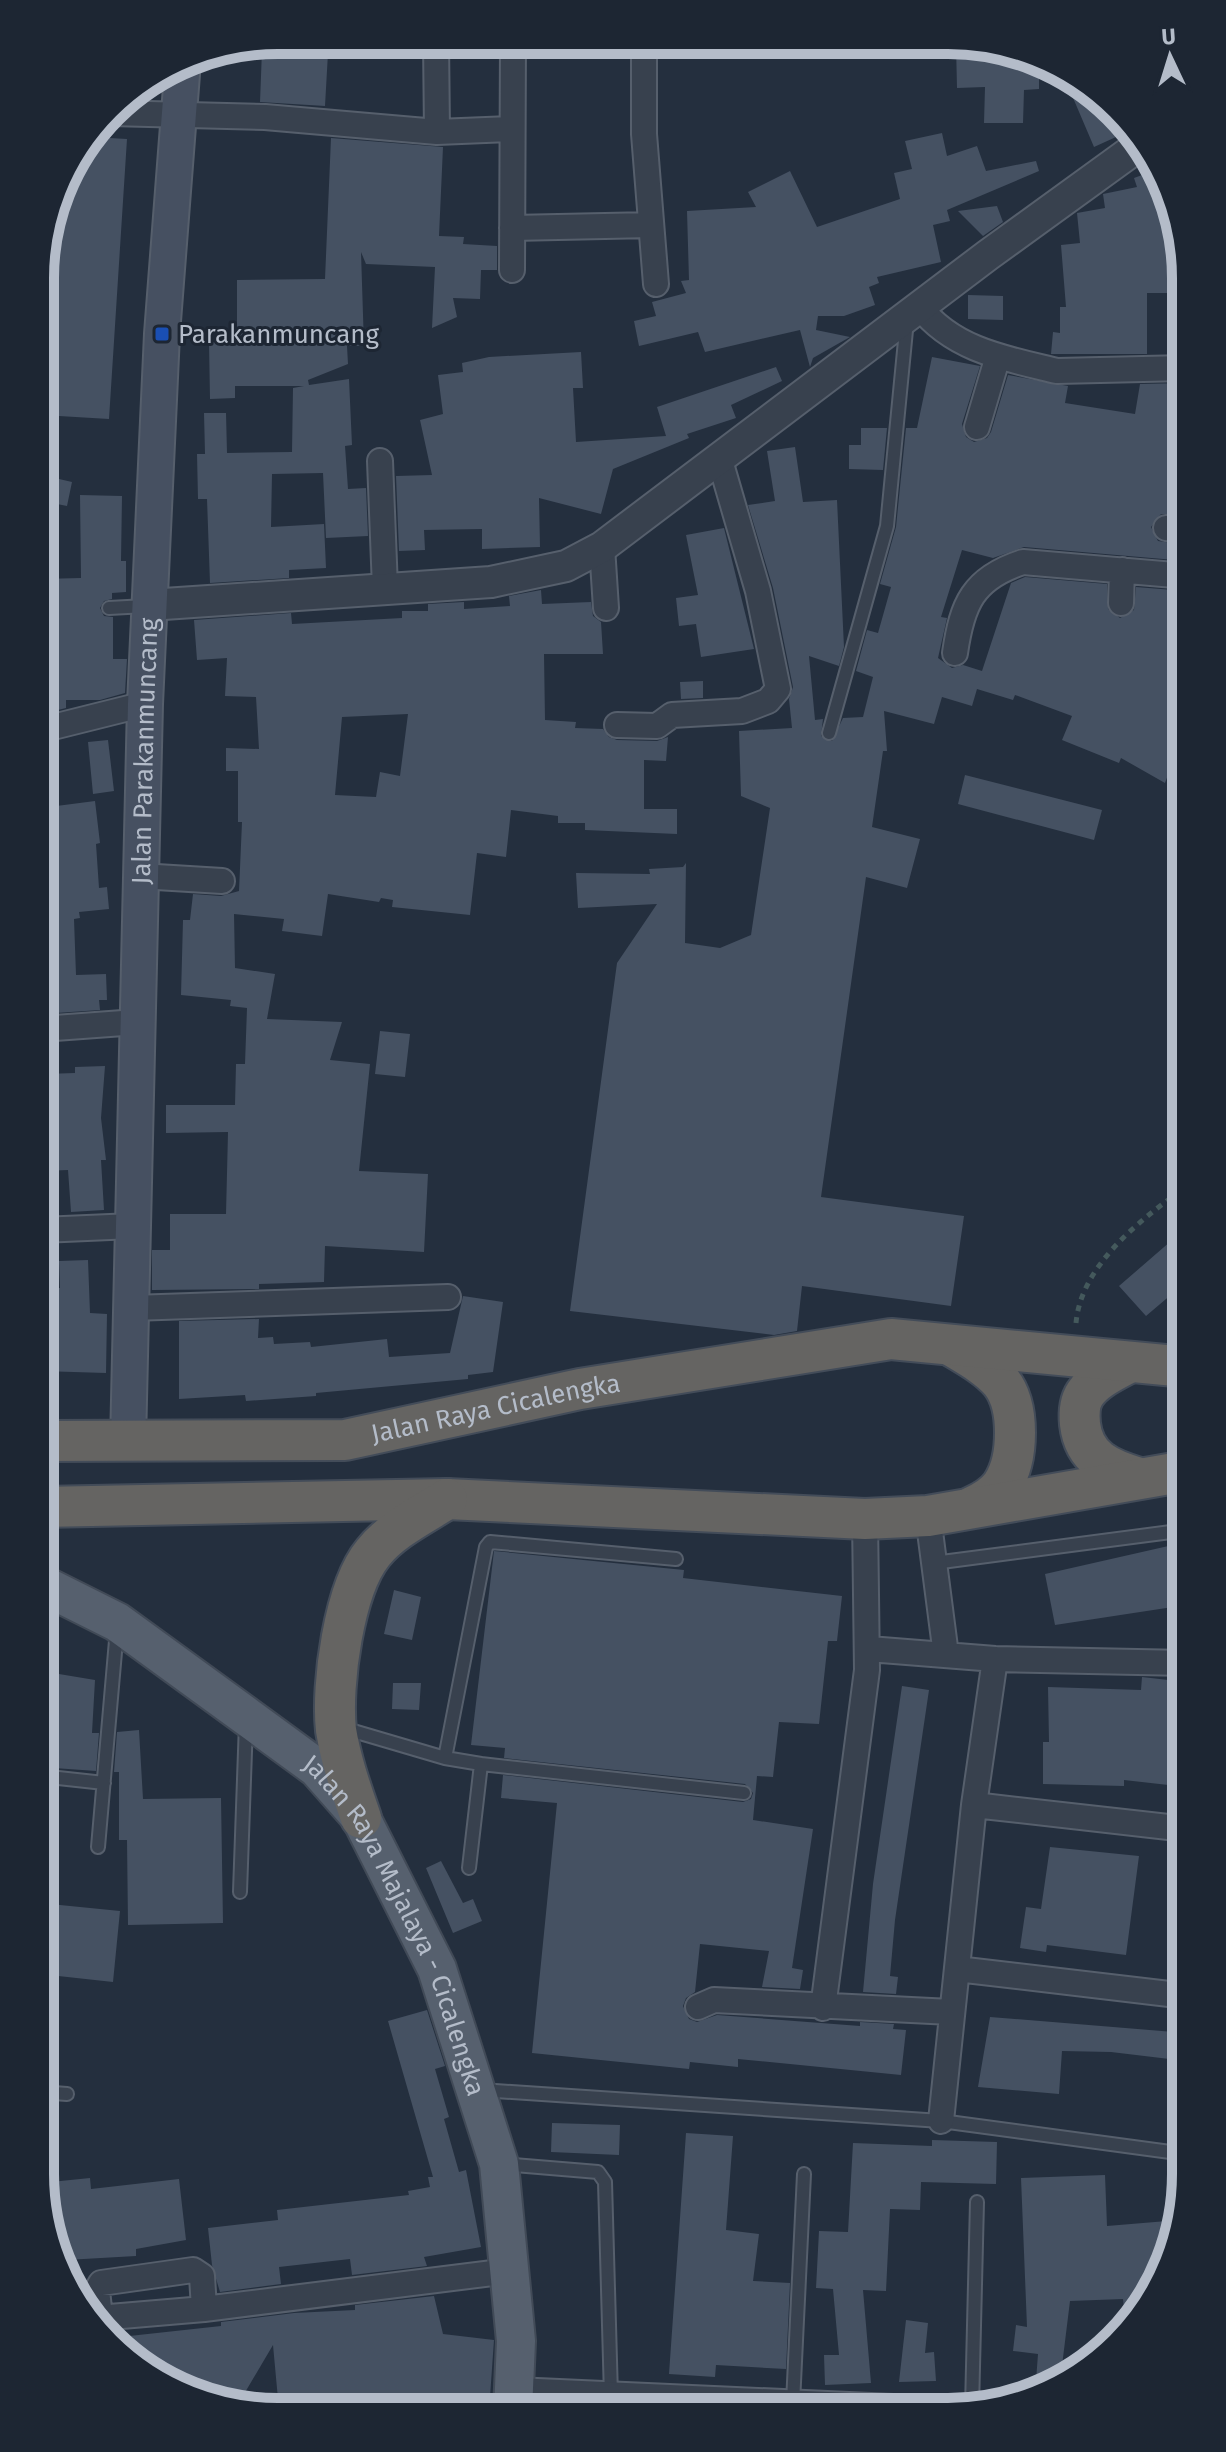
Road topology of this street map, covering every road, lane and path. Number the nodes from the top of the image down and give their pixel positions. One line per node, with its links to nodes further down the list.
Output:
1 (436, 54): 8 (street)
2 (513, 54): 7 (street)
3 (644, 54): 10 (street)
4 (182, 76): 6 (main road, Jalan Parakanmuncang)
5 (126, 113): 6 (street)
6 (180, 113): 8 (street); 25 (main road, Jalan Parakanmuncang)
7 (512, 129): 8 (street); 11 (street)
8 (437, 132)
9 (1132, 151): 14 (street)
10 (651, 225): 11 (street); 13 (street)
11 (512, 228): 12 (street)
12 (512, 270)
13 (656, 284)
14 (914, 312): 15 (street); 18 (street); 32 (lane)
15 (998, 356): 16 (street); 17 (street)
16 (1172, 368)
17 (977, 427)
18 (719, 457): 20 (street); 30 (street)
19 (380, 461): 23 (street)
20 (602, 547): 23 (street); 27 (street)
21 (1122, 570): 22 (street); 24 (street); 28 (street)
22 (1172, 575)
23 (385, 588): 25 (street)
24 (1121, 603)
25 (149, 605): 26 (lane); 29 (main road, Jalan Parakanmuncang)
26 (109, 608)
27 (606, 608)
28 (955, 653)
29 (145, 704): 31 (street); 33 (main road, Jalan Parakanmuncang)
30 (617, 725)
31 (54, 727)
32 (829, 733)
33 (140, 876): 34 (street); 35 (main road, Jalan Parakanmuncang)
34 (222, 881)
35 (137, 1022): 36 (street); 38 (main road, Jalan Parakanmuncang)
36 (54, 1028)
37 (1172, 1198): 43 (path)
38 (133, 1226): 39 (street); 41 (main road, Jalan Parakanmuncang)
39 (54, 1229)
40 (448, 1297): 41 (street)
41 (132, 1308): 47 (main road, Jalan Parakanmuncang)
42 (947, 1343): 43 (highway, Jalan Raya Cicalengka); 47 (highway, Jalan Raya Cicalengka); 52 (highway)
43 (1074, 1356): 44 (highway, Jalan Raya Cicalengka)
44 (1130, 1362): 45 (highway, Jalan Raya Cicalengka); 49 (highway)
45 (1172, 1362)
46 (54, 1441): 47 (highway, Jalan Raya Cicalengka)
47 (128, 1443)
48 (1172, 1473): 49 (highway)
49 (1139, 1478): 52 (highway)
50 (447, 1499): 51 (highway); 54 (highway); 65 (highway)
51 (54, 1507)
52 (972, 1507): 53 (highway)
53 (928, 1516): 54 (highway); 57 (street)
54 (865, 1519): 60 (street)
55 (1172, 1532): 57 (lane)
56 (676, 1559): 66 (lane)
57 (934, 1563): 61 (street)
58 (54, 1590): 59 (main road, Jalan Raya Majalaya - Cicalengka)
59 (117, 1622): 64 (main road, Jalan Raya Majalaya - Cicalengka); 69 (lane)
60 (869, 1649): 61 (street); 80 (street)
61 (946, 1655): 62 (street)
62 (995, 1659): 63 (street); 71 (street)
63 (1172, 1663)
64 (246, 1716): 72 (main road, Jalan Raya Majalaya - Cicalengka); 76 (lane)
65 (336, 1726): 66 (lane); 72 (highway)
66 (445, 1758): 67 (lane)
67 (481, 1764): 70 (lane); 75 (lane)
68 (54, 1778): 69 (lane)
69 (104, 1783): 74 (lane)
70 (744, 1793)
71 (974, 1805): 73 (street); 77 (street)
72 (361, 1818): 82 (main road, Jalan Raya Majalaya - Cicalengka)
73 (1172, 1827)
74 (98, 1847)
75 (469, 1868)
76 (240, 1892)
77 (957, 1969): 78 (street); 81 (street)
78 (1172, 1994)
79 (698, 2007): 80 (street)
80 (823, 2008): 81 (street)
81 (951, 2012): 85 (street)
82 (478, 2090): 85 (lane); 87 (main road, Jalan Raya Majalaya - Cicalengka)
83 (54, 2093): 84 (lane)
84 (67, 2094)
85 (941, 2121): 86 (lane)
86 (1172, 2152)
87 (499, 2164): 90 (main road, Jalan Raya Majalaya - Cicalengka); 94 (lane)
88 (804, 2174): 99 (lane)
89 (977, 2202): 95 (lane)
90 (509, 2271): 92 (street); 96 (main road, Jalan Raya Majalaya - Cicalengka)
91 (98, 2307): 92 (street)
92 (204, 2309): 93 (street)
93 (106, 2317)
94 (611, 2396): 97 (street); 98 (street)
95 (972, 2397)
96 (514, 2398)
97 (562, 2398)
98 (633, 2398)
99 (793, 2398)

